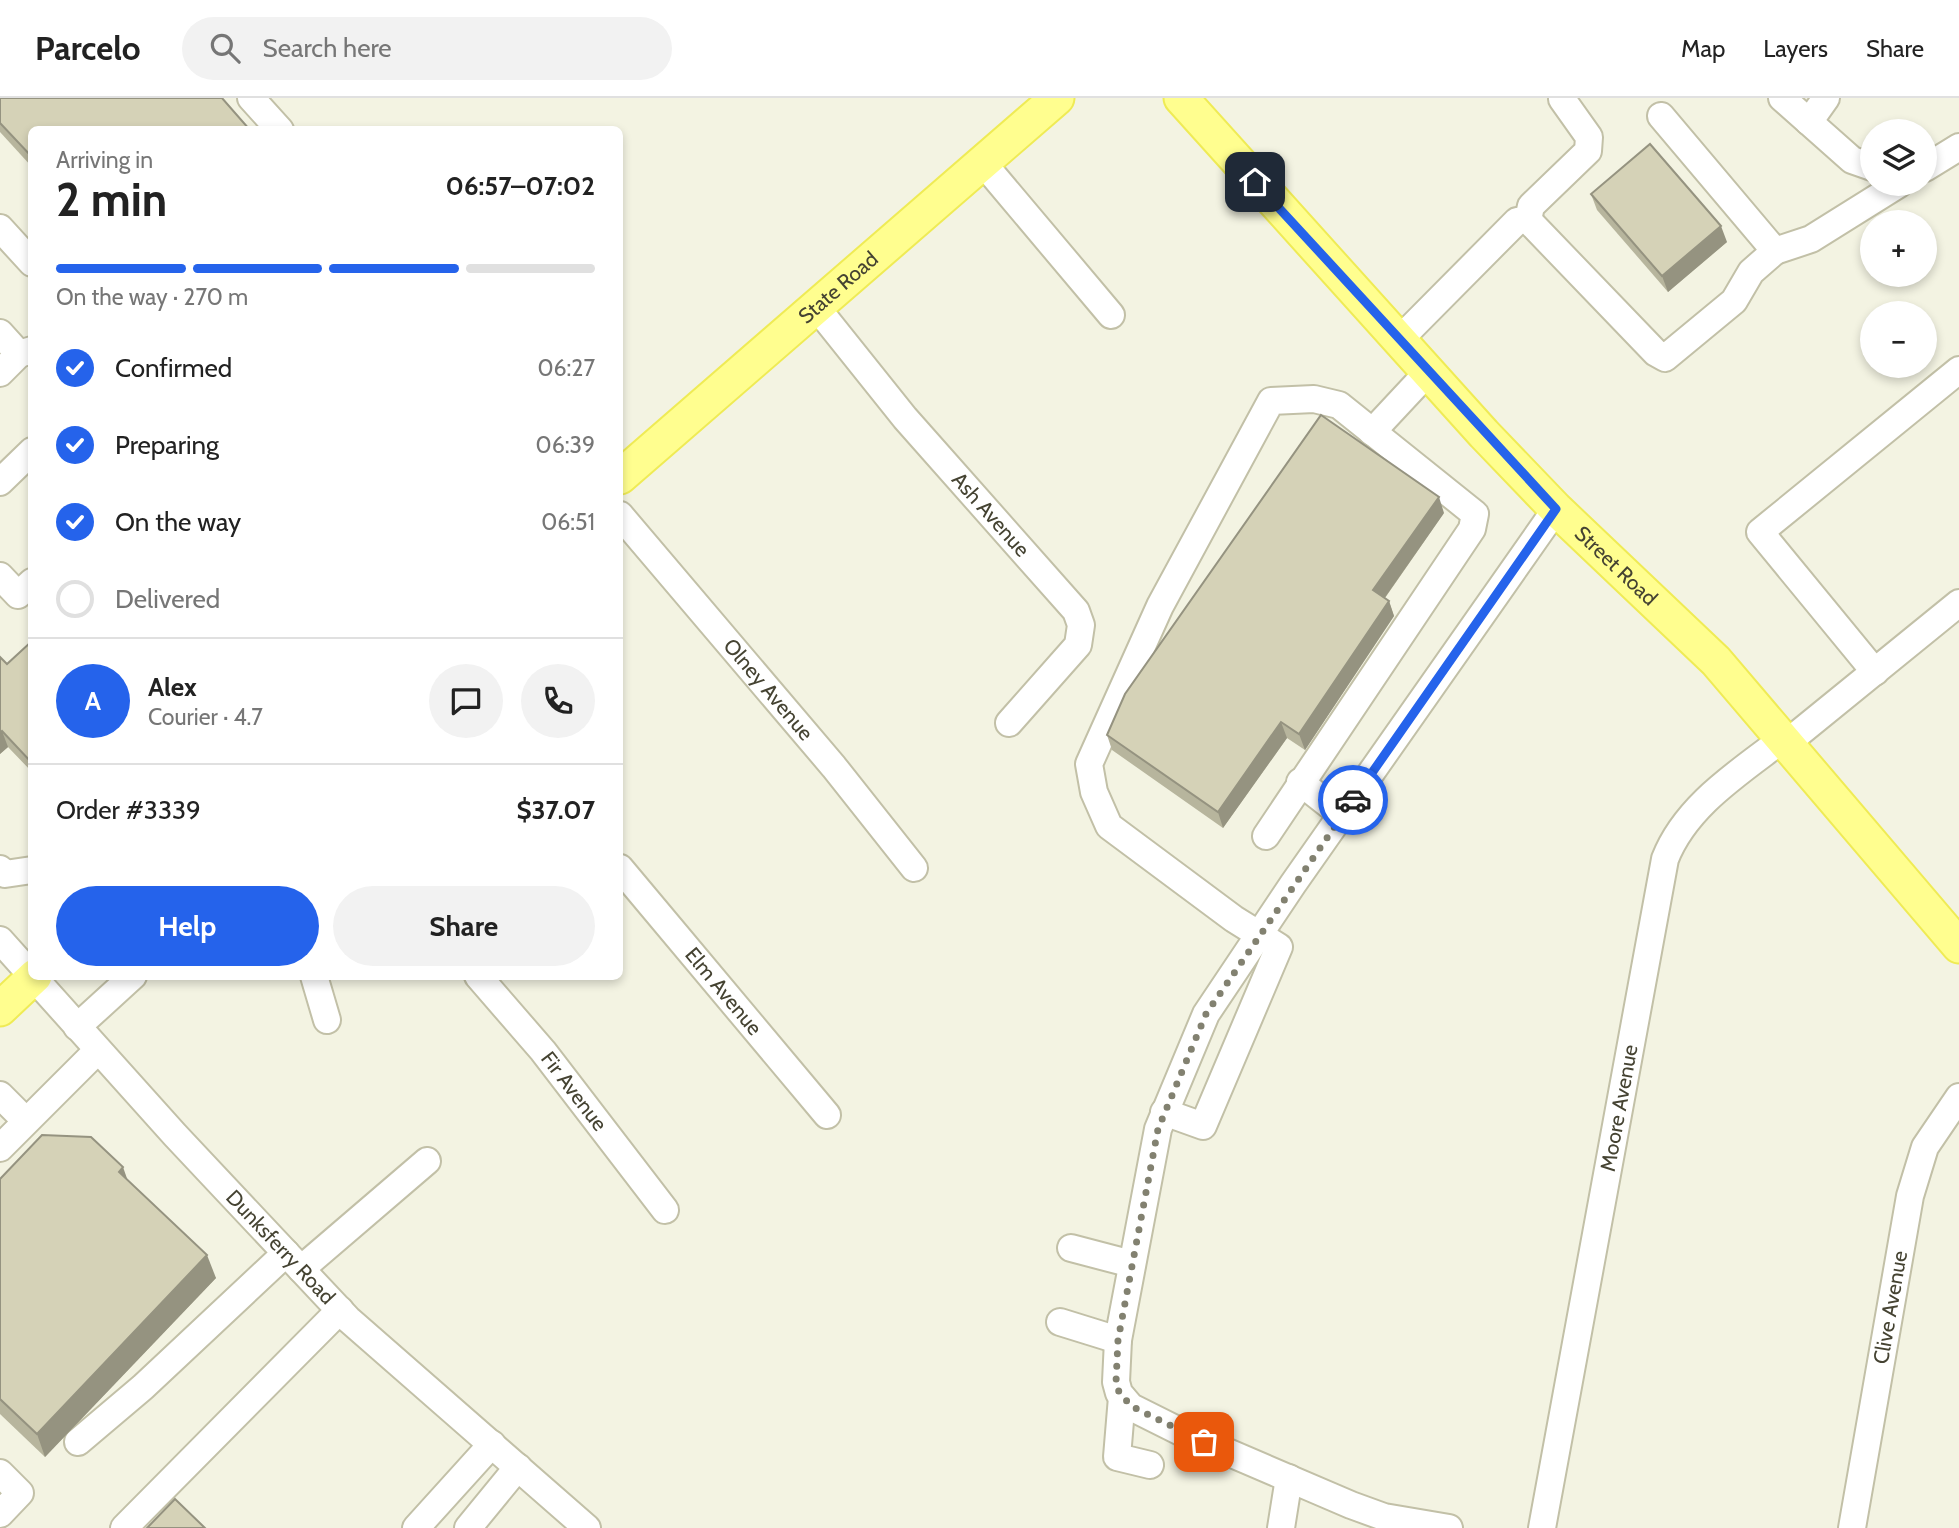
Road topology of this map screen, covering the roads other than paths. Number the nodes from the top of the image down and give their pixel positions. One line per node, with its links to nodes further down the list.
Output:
1 (251, 98): 9 (street)
2 (1056, 98): 13 (main road, State Road)
3 (1181, 98): 22 (main road, Street Road)
4 (1782, 98): 8 (street)
5 (1826, 98): 8 (street)
6 (1562, 99): 15 (street)
7 (1661, 116): 17 (street)
8 (1809, 122): 12 (street)
9 (276, 126)
10 (1959, 147): 11 (street)
11 (1937, 161)
12 (1860, 162)
13 (983, 163): 19 (main road, State Road); 20 (street)
14 (1880, 196): 17 (street)
15 (1528, 220): 17 (street); 22 (street)
16 (0, 228): 18 (street)
17 (1775, 251)
18 (28, 260)
19 (817, 308): 29 (main road, State Road); 37 (street, Ash Avenue)
20 (1111, 315)
21 (0, 333): 23 (street)
22 (1399, 340): 25 (main road, Street Road)
23 (25, 352): 26 (street)
24 (1959, 370): 36 (street)
25 (1428, 372): 27 (street); 31 (main road, Street Road)
26 (0, 373)
27 (1373, 432): 39 (street); 46 (street)
28 (28, 455): 30 (street)
29 (623, 474)
30 (0, 482)
31 (1556, 509): 38 (main road, Street Road); 40 (street)
32 (623, 519): 42 (street, Olney Avenue)
33 (0, 576): 34 (street)
34 (28, 586)
35 (1959, 603): 36 (street, Moore Avenue)
36 (1875, 672): 38 (street, Moore Avenue)
37 (1009, 723)
38 (1786, 740): 48 (main road, Street Road); 87 (street, Moore Avenue)
39 (1300, 782): 40 (street); 41 (street)
40 (1342, 815): 46 (street)
41 (1266, 836)
42 (914, 868)
43 (0, 869): 44 (street)
44 (28, 871)
45 (623, 872): 62 (street, Elm Avenue)
46 (1260, 937): 61 (street); 61 (street)
47 (0, 940): 49 (street, Dunksferry Road)
48 (1959, 946)
49 (28, 971)
50 (32, 980): 55 (main road)
51 (36, 980): 57 (street, Dunksferry Road)
52 (129, 980): 57 (street)
53 (315, 980): 56 (street)
54 (481, 980): 66 (street, Fir Avenue)
55 (0, 1009)
56 (327, 1020)
57 (77, 1027): 58 (street, Dunksferry Road)
58 (98, 1050): 63 (street); 68 (street, Dunksferry Road)
59 (0, 1096): 63 (street)
60 (1955, 1108): 88 (street, Clive Avenue)
61 (1164, 1112): 69 (street)
62 (827, 1115)
63 (26, 1121): 64 (street)
64 (0, 1148)
65 (428, 1161): 68 (street)
66 (665, 1210)
67 (1071, 1248): 69 (street)
68 (294, 1261): 70 (street, Dunksferry Road); 74 (street)
69 (1132, 1264): 72 (street)
70 (340, 1310): 75 (street, Dunksferry Road); 81 (street)
71 (1060, 1322): 72 (street)
72 (1118, 1340): 73 (street)
73 (1120, 1395): 76 (street); 79 (street)
74 (78, 1442)
75 (492, 1444): 77 (street, Dunksferry Road); 82 (street)
76 (1150, 1465)
77 (518, 1467): 83 (street); 84 (street, Dunksferry Road)
78 (0, 1473): 80 (street)
79 (1289, 1478): 85 (street); 86 (street)
80 (0, 1514)
81 (124, 1528)
82 (416, 1528)
83 (468, 1528)
84 (587, 1528)
85 (1281, 1528)
86 (1450, 1528)
87 (1542, 1528)
88 (1852, 1528)

